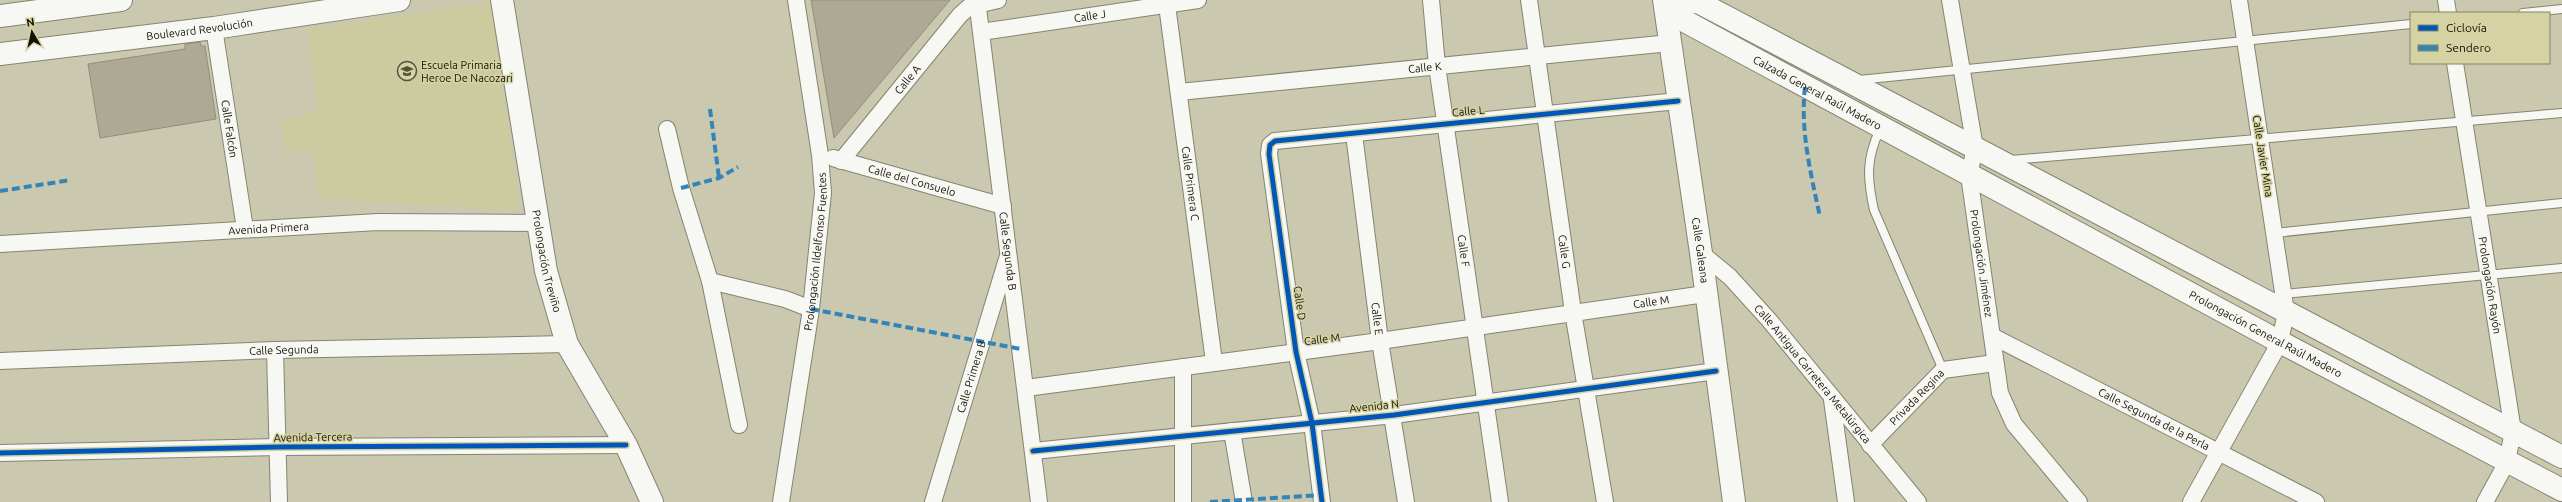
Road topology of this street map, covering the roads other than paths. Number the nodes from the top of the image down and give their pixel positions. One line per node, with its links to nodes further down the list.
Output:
1 (121, 0): 18 (main road)
2 (399, 0): 20 (main road, Boulevard Revolución)
3 (502, 0): 49 (main road, Prolongación Treviño)
4 (796, 0): 41 (street, Prolongación Ildelfonso Fuentes)
5 (998, 0): 12 (street, Calle A)
6 (1198, 0): 14 (street, Calle J)
7 (1431, 0): 27 (street, Calle F)
8 (1529, 0): 25 (street, Calle G)
9 (1950, 0): 28 (street, Prolongación Jiménez)
10 (2239, 0): 22 (street, Calle Javier Mina)
11 (2446, 0): 16 (street)
12 (977, 3): 21 (street, Calle Segunda B); 43 (street, Calle A)
13 (1671, 4): 23 (main road, Calle Galeana); 29 (main road); 36 (main road, Calzada General Raúl Madero)
14 (1167, 5): 21 (street, Calle J); 30 (street, Calle Primera C)
15 (2562, 9): 17 (lane)
16 (2448, 12)
17 (2532, 12)
18 (0, 16)
19 (2410, 24): 22 (lane)
20 (214, 28): 24 (main road, Boulevard Revolución); 50 (street, Calle Falcón)
21 (981, 32): 47 (street, Calle Segunda B)
22 (2246, 42): 28 (lane); 39 (street, Calle Javier Mina)
23 (1670, 43): 25 (street, Calle K); 31 (main road, Calle Galeana)
24 (0, 54)
25 (1537, 56): 27 (street, Calle K); 33 (street, Calle G)
26 (2455, 64): 34 (street, Prolongación Rayón)
27 (1437, 66): 30 (street, Calle K); 35 (street, Calle F)
28 (1962, 71): 29 (lane); 40 (street, Prolongación Jiménez)
29 (1848, 81): 40 (main road)
30 (1179, 92): 70 (street, Calle Primera C)
31 (1678, 101): 33 (street, Calle L); 54 (main road, Calle Galeana)
32 (2562, 113): 34 (lane)
33 (1546, 114): 35 (street, Calle L); 61 (street, Calle G)
34 (2464, 121): 39 (lane); 48 (street, Prolongación Rayón)
35 (1445, 123): 38 (street, Calle L); 62 (street, Calle F)
36 (1881, 128): 45 (main road, Calzada General Raúl Madero); 73 (lane)
37 (667, 129): 57 (street)
38 (1354, 134): 42 (street, Calle L); 64 (street, Calle E)
39 (2261, 140): 44 (lane); 51 (street, Calle Javier Mina)
40 (1975, 148): 44 (main road); 45 (street, Prolongación Jiménez)
41 (820, 154): 43 (street, Calle del Consuelo); 60 (street, Prolongación Ildelfonso Fuentes)
42 (1268, 154): 68 (street, Calle D)
43 (841, 161): 47 (street, Calle del Consuelo)
44 (1999, 161): 59 (main road)
45 (1970, 175): 63 (street, Prolongación Jiménez); 65 (main road, Prolongación General Raúl Madero)
46 (2562, 203): 48 (lane)
47 (1003, 206): 53 (street, Calle Segunda B)
48 (2477, 212): 51 (lane); 56 (street, Prolongación Rayón)
49 (538, 223): 50 (street, Avenida Primera); 66 (main road, Prolongación Treviño)
50 (245, 229): 52 (street, Avenida Primera)
51 (2275, 233): 59 (street, Calle Javier Mina)
52 (0, 244)
53 (1009, 251): 75 (street, Calle Segunda B); 97 (street, Calle Primera B)
54 (1701, 253): 58 (main road, Calle Galeana); 77 (street, Calle Antigua Carretera Metalúrgica)
55 (2562, 268): 56 (lane)
56 (2486, 276): 59 (lane); 83 (street, Prolongación Rayón)
57 (710, 281): 60 (street); 81 (street)
58 (1705, 294): 61 (street, Calle M); 74 (main road, Calle Galeana)
59 (2285, 303): 65 (street, Calle Javier Mina); 83 (main road)
60 (811, 309): 96 (street, Prolongación Ildelfonso Fuentes)
61 (1573, 312): 62 (street, Calle M); 76 (street, Calle G)
62 (1474, 326): 64 (street, Calle M); 78 (street, Calle F)
63 (1992, 336): 71 (street, Prolongación Jiménez); 89 (street, Calle Segunda de la Perla)
64 (1380, 341): 68 (street, Calle M); 79 (street, Calle E)
65 (2280, 342): 89 (street, Calle Javier Mina); 92 (main road, Prolongación General Raúl Madero)
66 (567, 344): 67 (street, Calle Segunda); 85 (main road, Prolongación Treviño)
67 (275, 350): 69 (street, Calle Segunda); 87 (street)
68 (1296, 352): 70 (street, Calle M); 80 (street, Calle D)
69 (0, 361)
70 (1214, 362): 72 (street, Calle M)
71 (1995, 363): 73 (street, Privada Regina); 108 (street, Prolongación Jiménez)
72 (1183, 367): 75 (street, Calle M); 84 (street)
73 (1943, 370): 86 (street, Privada Regina)
74 (1716, 371): 76 (street, Avenida N); 105 (main road, Calle Galeana)
75 (1026, 388): 88 (street, Calle Segunda B)
76 (1588, 390): 78 (street, Avenida N); 104 (street, Calle G)
77 (1832, 400): 86 (street, Calle Antigua Carretera Metalúrgica); 106 (street)
78 (1487, 401): 79 (street, Avenida N); 103 (street, Calle F)
79 (1394, 415): 80 (street, Avenida N); 102 (street, Calle E)
80 (1312, 423): 82 (street, Avenida N); 101 (street, Calle D)
81 (739, 425)
82 (1232, 431): 84 (street, Avenida N); 100 (street)
83 (2512, 431): 91 (main road); 92 (street, Prolongación Rayón)
84 (1182, 436): 88 (street, Avenida N); 99 (street)
85 (626, 444): 87 (street, Avenida Tercera); 95 (main road, Prolongación Treviño)
86 (1870, 445): 107 (street, Calle Antigua Carretera Metalúrgica)
87 (278, 447): 90 (street, Avenida Tercera); 94 (street)
88 (1033, 451): 98 (street, Calle Segunda B)
89 (2219, 452): 109 (street, Calle Javier Mina); 110 (street, Calle Segunda de la Perla)
90 (0, 453)
91 (2562, 457)
92 (2507, 462): 93 (main road, Prolongación General Raúl Madero); 111 (street, Prolongación Rayón)
93 (2562, 490)
94 (279, 502)
95 (652, 502)
96 (781, 502)
97 (932, 502)
98 (1039, 502)
99 (1183, 502)
100 (1244, 502)
101 (1322, 502)
102 (1406, 502)
103 (1500, 502)
104 (1605, 502)
105 (1734, 502)
106 (1846, 502)
107 (1918, 502)
108 (2079, 502)
109 (2190, 502)
110 (2316, 502)
111 (2485, 502)

